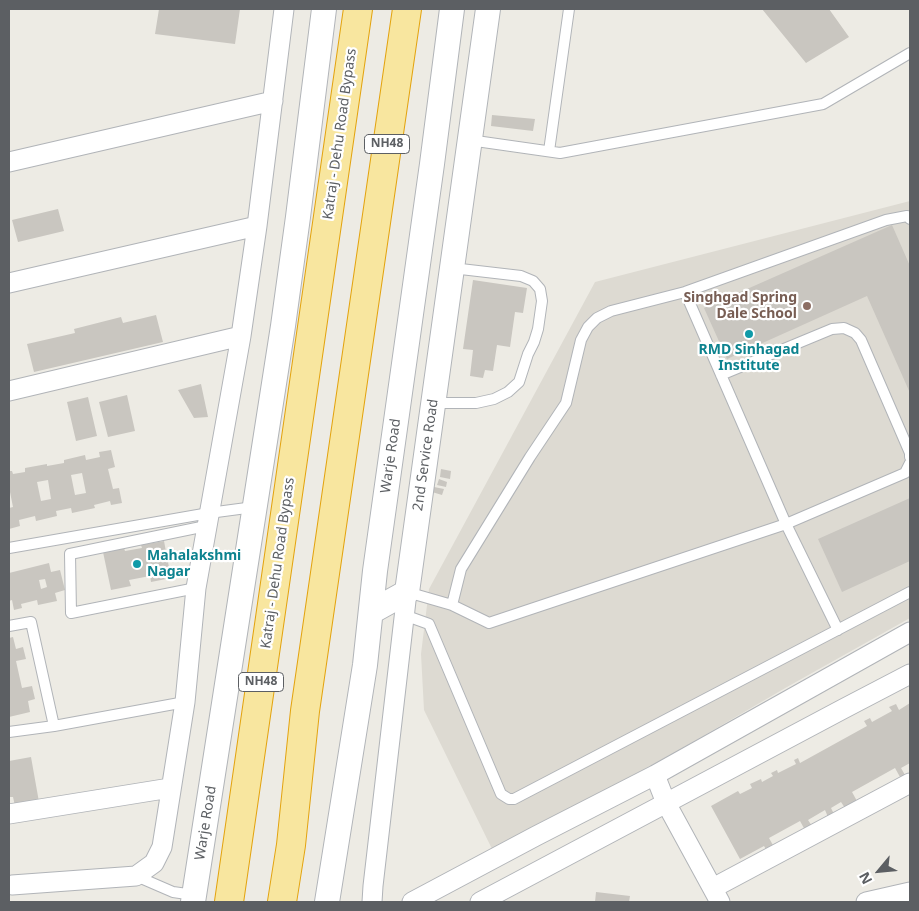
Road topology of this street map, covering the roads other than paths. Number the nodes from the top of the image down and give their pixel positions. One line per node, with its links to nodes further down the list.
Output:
1 (284, 9): 9 (street)
2 (324, 9): 24 (street, Warje Road)
3 (358, 9): 51 (highway, Katraj - Dehu Road Bypass / NH48)
4 (407, 9): 52 (highway, NH48)
5 (452, 9): 32 (street, Warje Road)
6 (488, 9): 10 (street, 2nd Service Road)
7 (569, 9): 11 (lane)
8 (910, 53): 11 (lane)
9 (272, 101): 12 (street); 14 (street)
10 (470, 140): 11 (lane); 15 (street, 2nd Service Road)
11 (549, 151)
12 (9, 162)
13 (910, 219): 17 (lane)
14 (257, 226): 16 (street); 18 (street)
15 (452, 268): 21 (street, 2nd Service Road); 21 (lane)
16 (9, 283)
17 (684, 292): 19 (lane); 31 (lane)
18 (240, 336): 20 (street); 25 (street)
19 (721, 375): 22 (lane); 26 (lane)
20 (9, 391)
21 (433, 404): 30 (street, 2nd Service Road)
22 (910, 457)
23 (910, 464): 26 (lane)
24 (255, 507): 25 (lane); 50 (street, Warje Road)
25 (207, 519): 27 (lane); 28 (street); 28 (lane)
26 (786, 524): 31 (lane); 34 (lane)
27 (9, 548)
28 (196, 588): 37 (street)
29 (910, 592): 34 (lane)
30 (405, 603): 31 (lane); 32 (street); 34 (lane); 54 (street, 2nd Service Road)
31 (452, 606)
32 (370, 612): 53 (street, Warje Road)
33 (9, 626): 38 (lane)
34 (838, 630)
35 (910, 632): 40 (street)
36 (910, 674): 43 (street)
37 (185, 702): 38 (lane); 42 (street)
38 (54, 726): 39 (lane)
39 (9, 732)
40 (654, 775): 43 (street); 55 (street)
41 (910, 783): 49 (street)
42 (170, 788): 44 (street); 45 (street)
43 (666, 803): 46 (street); 49 (street)
44 (9, 814)
45 (136, 876): 47 (street); 50 (lane)
46 (516, 883): 56 (street); 57 (street)
47 (12, 885)
48 (910, 892): 58 (street)
49 (717, 895)
50 (194, 898)
51 (229, 902)
52 (282, 902)
53 (327, 902)
54 (372, 902)
55 (412, 902)
56 (480, 902)
57 (514, 902)
58 (866, 902)

